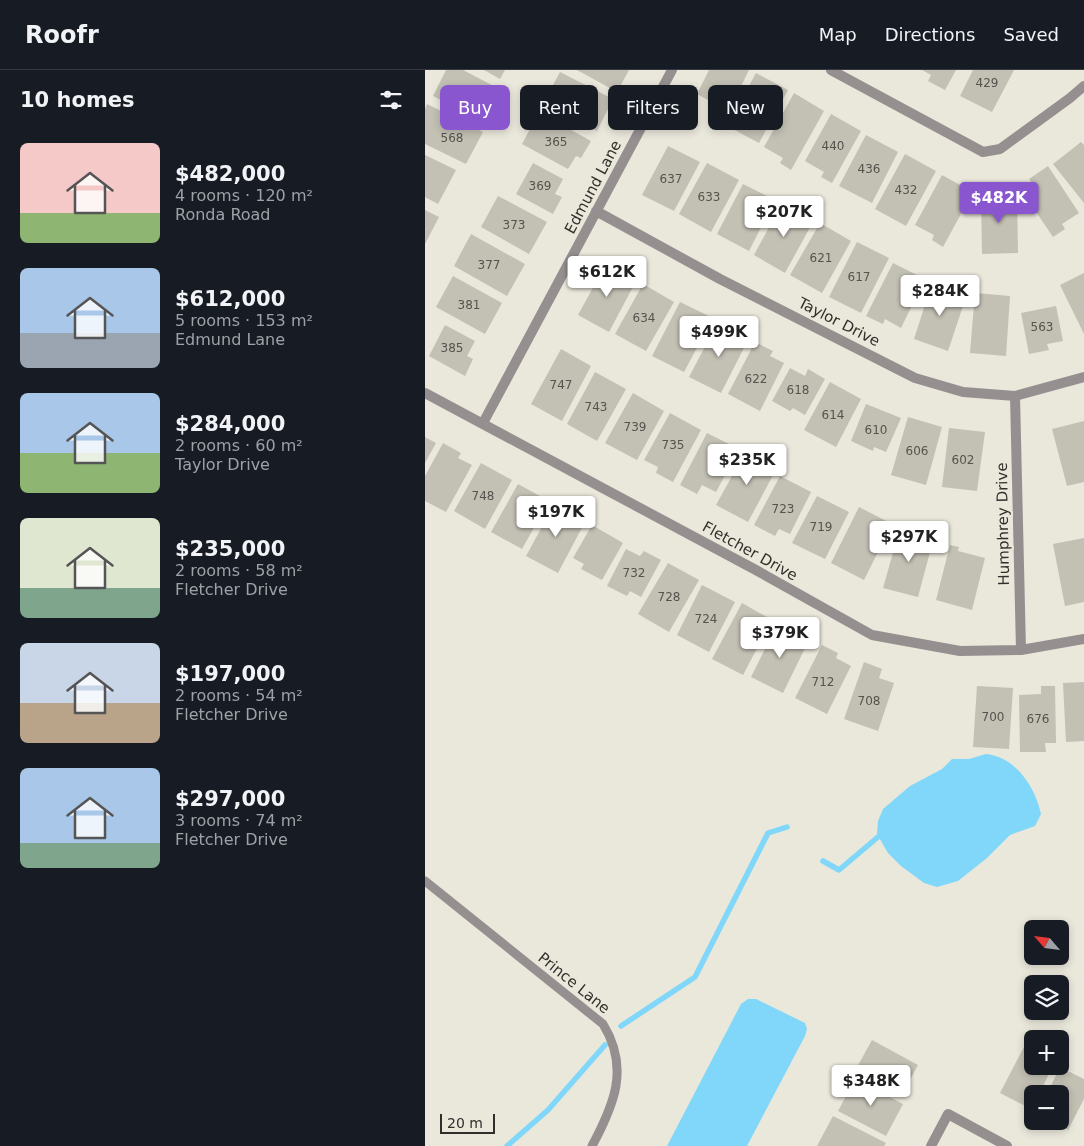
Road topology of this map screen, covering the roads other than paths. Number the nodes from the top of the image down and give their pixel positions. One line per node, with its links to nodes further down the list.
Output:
1 (672, 70): 4 (street, Edmund Lane)
2 (831, 70): 3 (street)
3 (1084, 86)
4 (597, 211): 7 (street, Taylor Drive); 8 (street, Edmund Lane)
5 (1084, 378): 7 (street, Taylor Drive)
6 (425, 393): 8 (street, Fletcher Drive)
7 (1015, 396): 10 (street, Humphrey Drive)
8 (483, 423): 10 (street, Fletcher Drive)
9 (1084, 639): 10 (street, Fletcher Drive)
10 (1021, 650)
11 (425, 881): 12 (lane, Prince Lane)
12 (592, 1146)
13 (931, 1146): 14 (street)
14 (1007, 1146)

